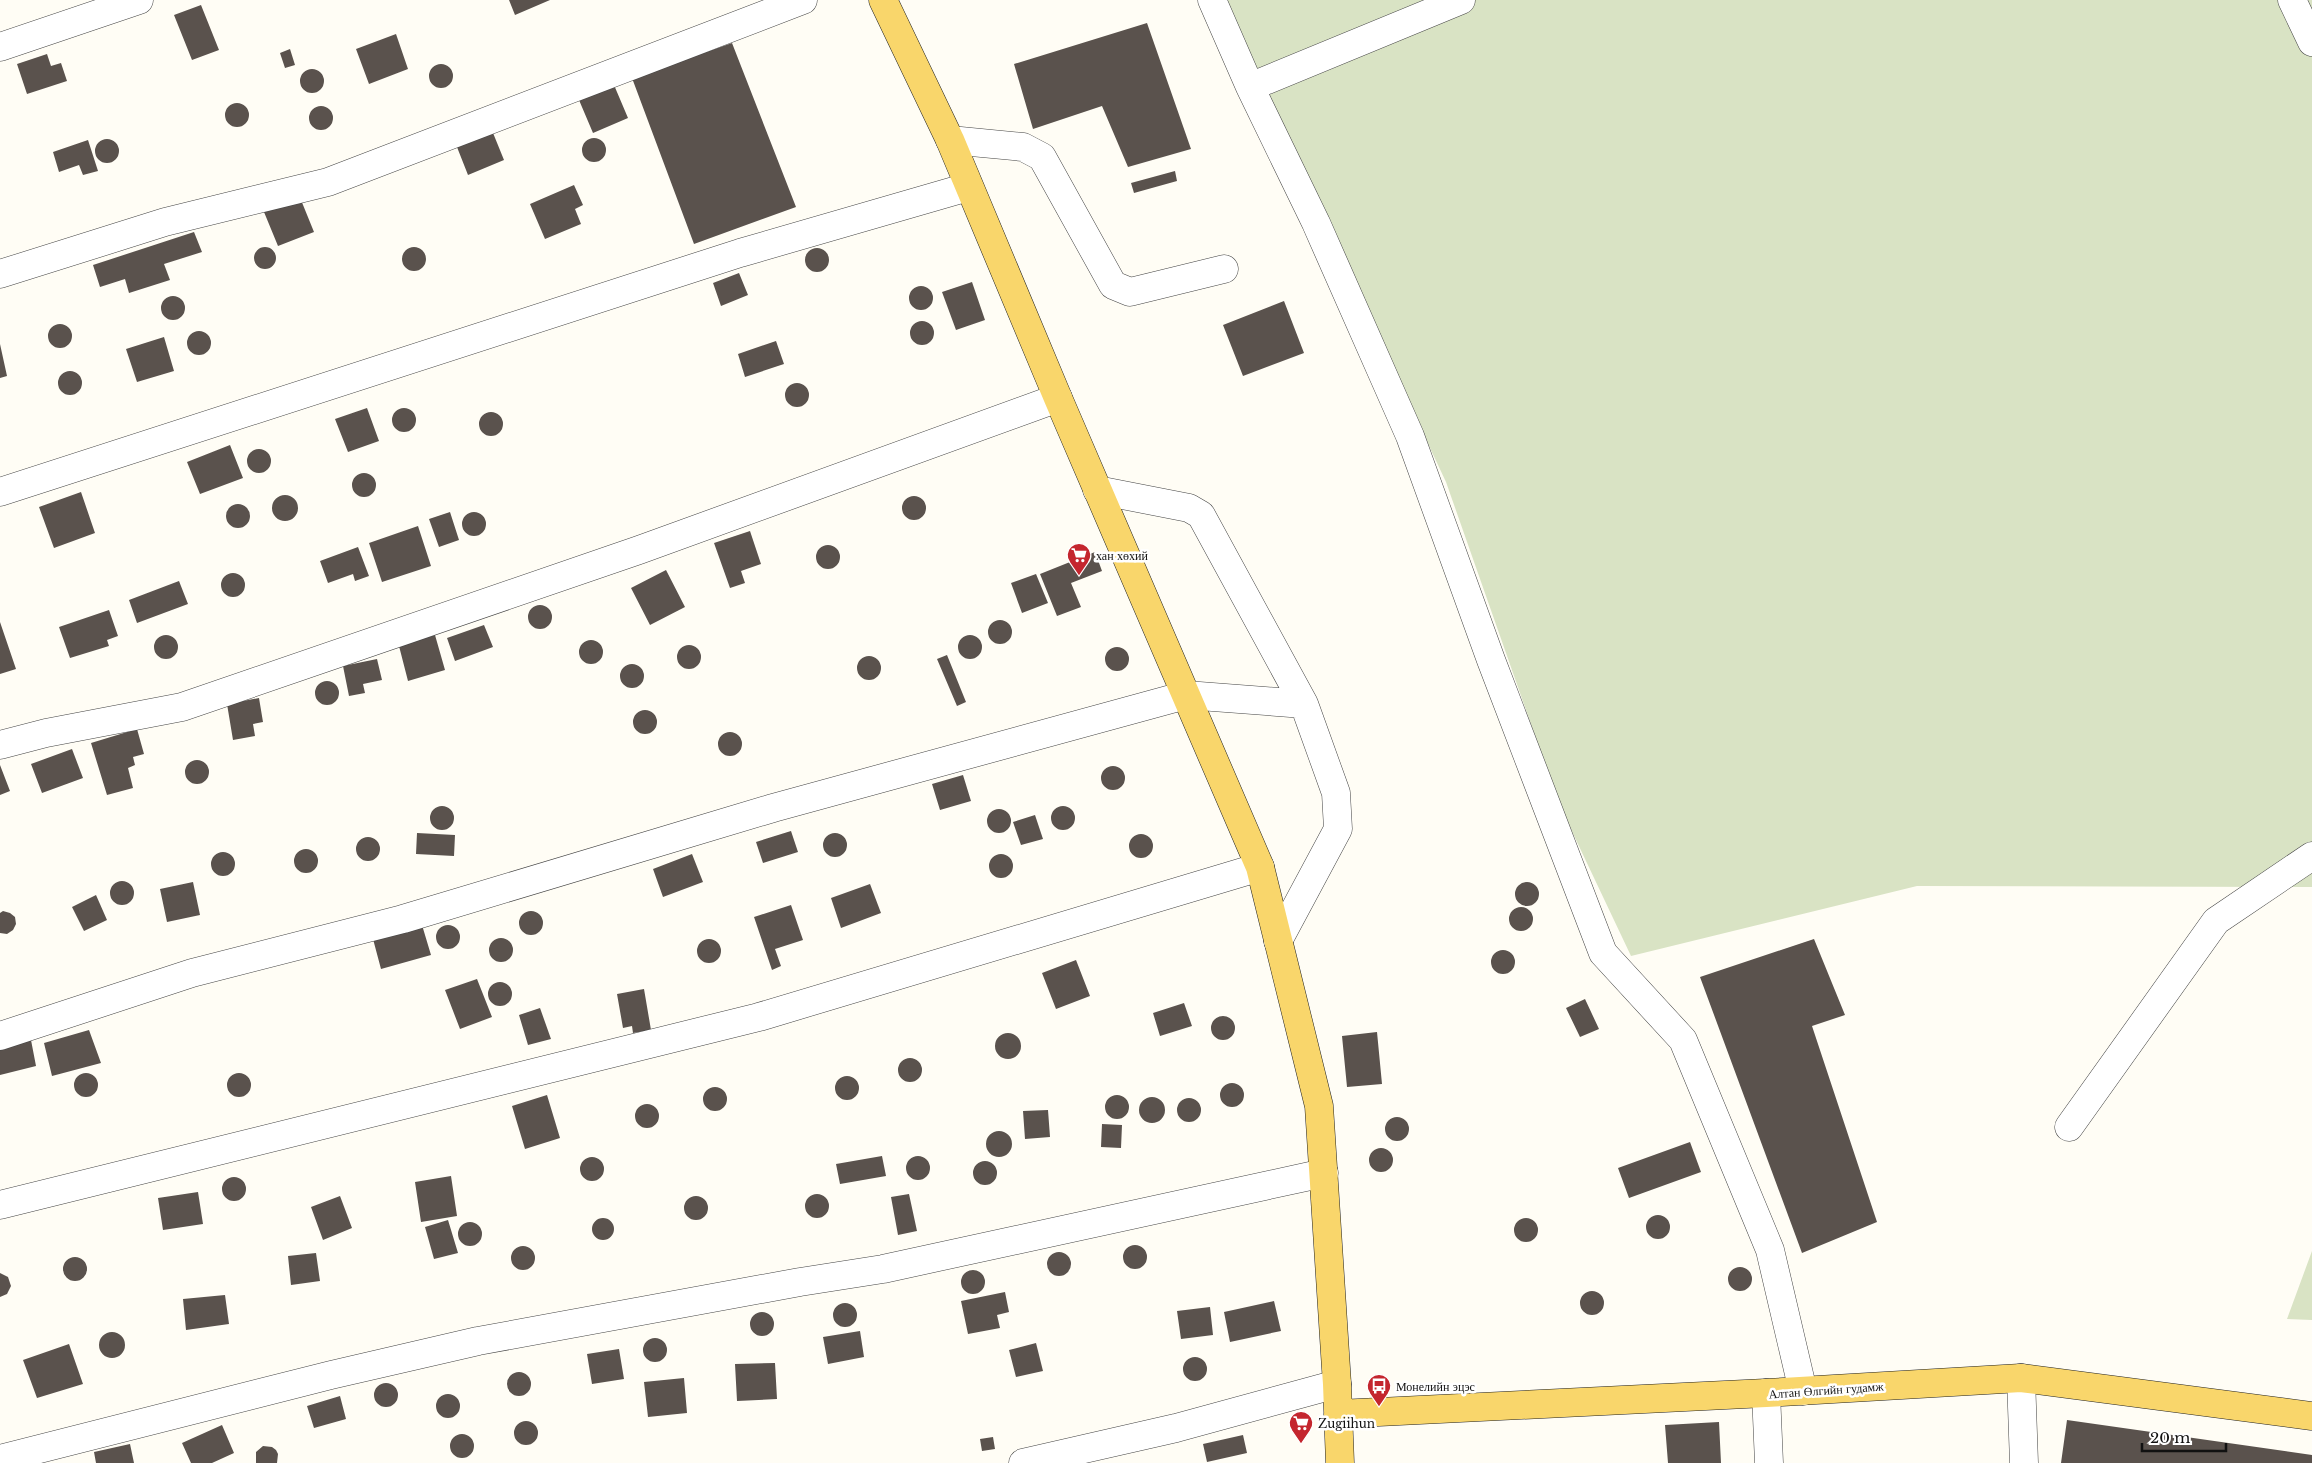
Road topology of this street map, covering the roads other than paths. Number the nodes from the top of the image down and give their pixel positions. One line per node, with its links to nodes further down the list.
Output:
1 (139, 0): 8 (street)
2 (803, 0): 13 (street)
3 (883, 0): 10 (main road)
4 (1212, 0): 9 (street)
5 (1461, 0): 9 (street)
6 (2292, 0): 7 (street)
7 (2312, 42)
8 (0, 46)
9 (1250, 87): 29 (street)
10 (950, 140): 11 (main road); 12 (street)
11 (968, 187): 14 (main road); 16 (street)
12 (1224, 270)
13 (0, 274)
14 (1058, 398): 15 (main road); 19 (street)
15 (1097, 490): 17 (main road); 18 (street)
16 (0, 492)
17 (1186, 695): 18 (street); 21 (main road); 23 (street)
18 (1304, 704): 22 (street)
19 (0, 745)
20 (2312, 856): 24 (street)
21 (1260, 867): 22 (main road); 26 (street)
22 (1278, 941): 25 (main road)
23 (0, 1036)
24 (2068, 1127)
25 (1324, 1173): 28 (main road); 33 (street)
26 (0, 1205)
27 (2021, 1378): 29 (main road, Алтан Өлгийн гудамж); 32 (main road, Алтан Өлгийн гудамж); 37 (street)
28 (1337, 1384): 31 (main road); 34 (street)
29 (1803, 1391): 30 (main road, Алтан Өлгийн гудамж)
30 (1766, 1393): 31 (main road, Алтан Өлгийн гудамж); 36 (street)
31 (1338, 1414): 35 (main road)
32 (2312, 1416)
33 (0, 1459)
34 (1023, 1463)
35 (1340, 1463)
36 (1770, 1463)
37 (2024, 1463)

